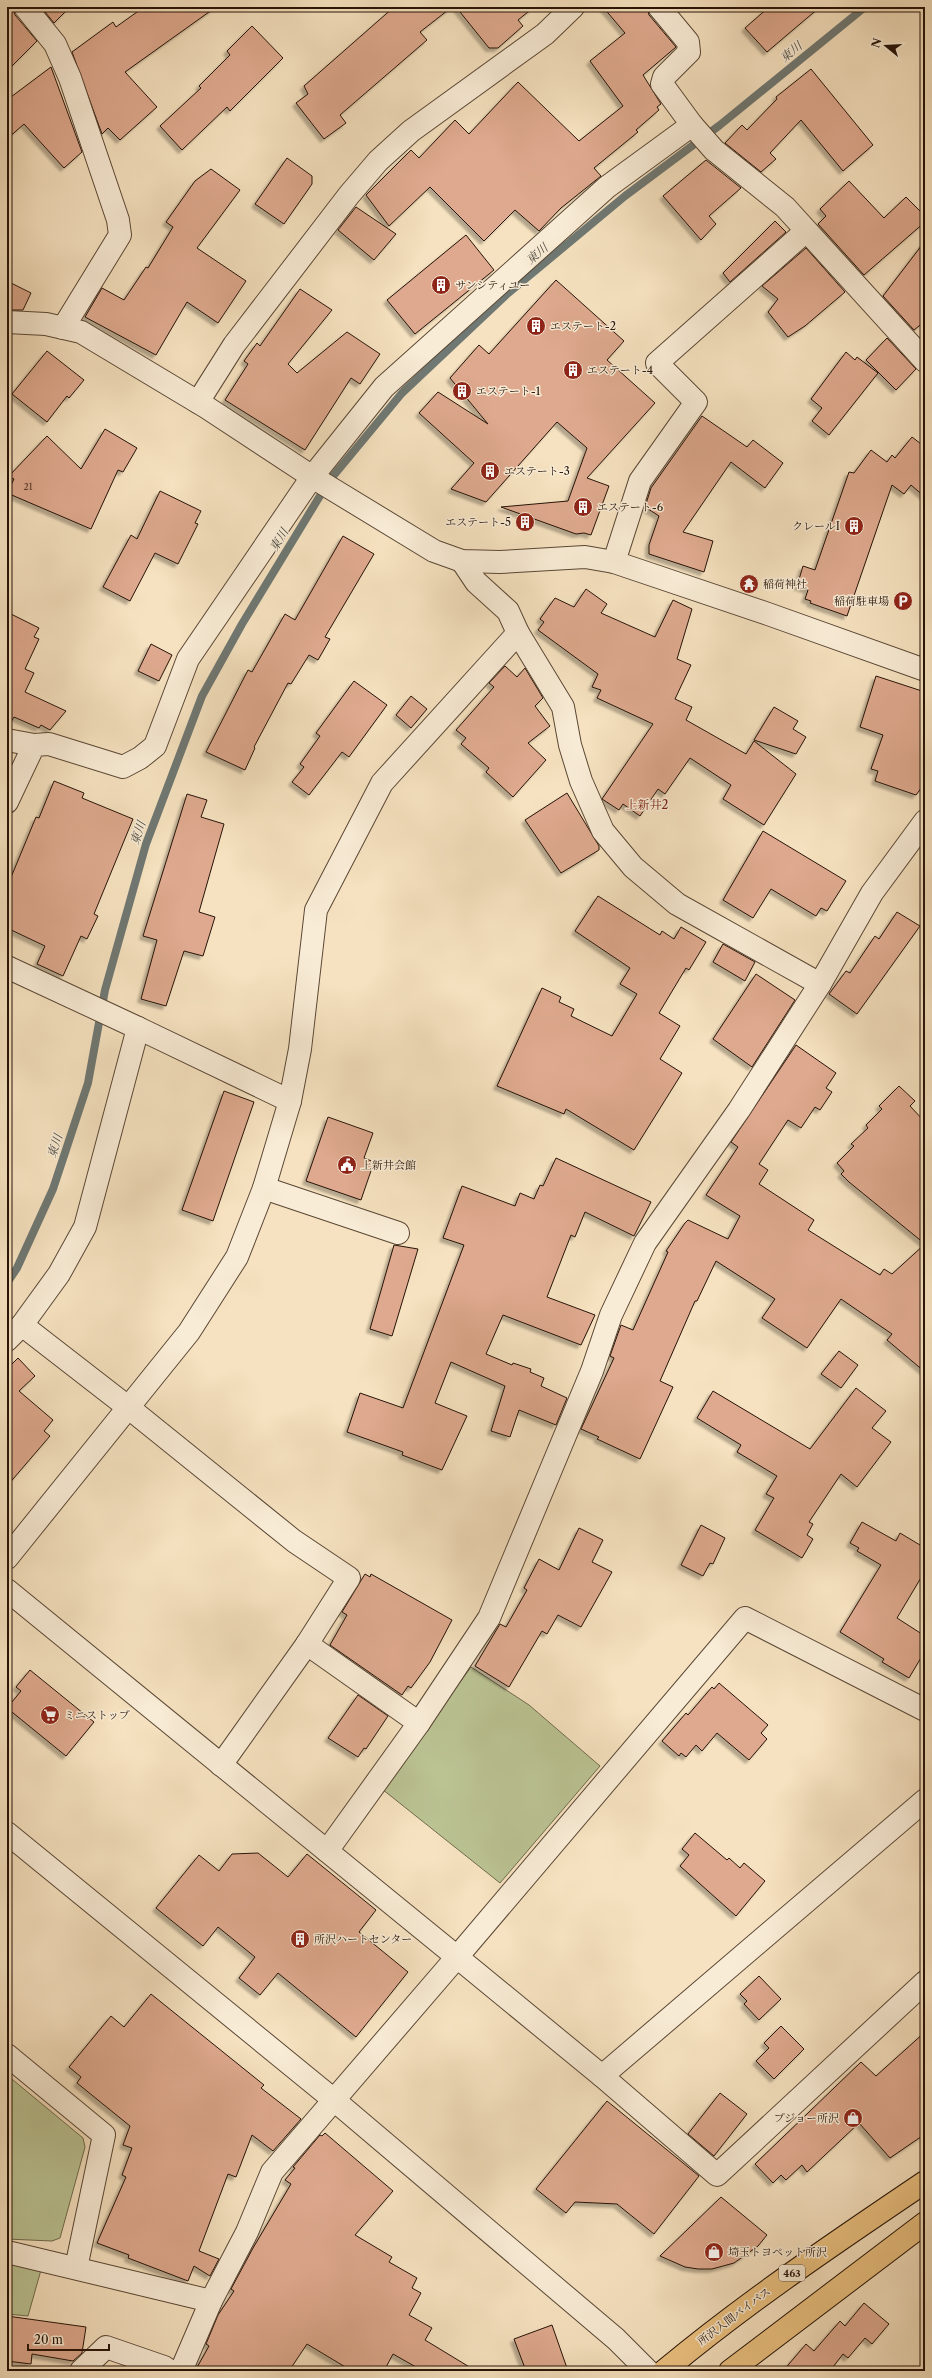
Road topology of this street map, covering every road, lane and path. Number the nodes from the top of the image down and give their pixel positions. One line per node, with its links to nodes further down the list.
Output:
1 (25, 7): 7 (street)
2 (573, 7): 9 (street)
3 (659, 7): 4 (street)
4 (692, 125): 5 (street); 10 (street)
5 (806, 231): 8 (street); 12 (street)
6 (7, 322): 7 (street)
7 (63, 328): 9 (street)
8 (925, 362)
9 (198, 402): 10 (street)
10 (313, 477): 11 (street); 16 (street)
11 (462, 561): 12 (street); 13 (street)
12 (614, 562): 14 (street)
13 (518, 633): 20 (street); 22 (street)
14 (925, 670)
15 (7, 740): 16 (street)
16 (34, 745): 17 (street)
17 (7, 802)
18 (925, 821): 20 (street)
19 (7, 967): 21 (street)
20 (820, 984): 31 (street)
21 (130, 1024): 22 (street); 25 (street)
22 (290, 1101): 23 (street)
23 (264, 1188): 24 (street); 26 (street)
24 (398, 1233)
25 (14, 1333): 26 (street)
26 (129, 1408): 27 (street); 29 (street)
27 (7, 1558)
28 (7, 1590): 32 (street)
29 (307, 1644): 31 (street); 32 (street)
30 (925, 1710): 36 (street)
31 (419, 1723): 35 (street)
32 (220, 1765): 35 (street)
33 (925, 1800): 39 (street)
34 (7, 1832): 40 (street)
35 (327, 1850): 36 (street)
36 (457, 1957): 39 (street); 40 (street)
37 (925, 1982): 39 (street)
38 (7, 2055): 44 (street)
39 (602, 2076)
40 (334, 2100): 45 (street); 49 (street)
41 (925, 2182): 50 (highway, 所沢入間バイパス / 463)
42 (925, 2223): 51 (highway)
43 (7, 2252): 44 (street)
44 (76, 2268): 45 (street)
45 (211, 2302): 48 (street)
46 (81, 2371): 47 (street)
47 (170, 2371)
48 (181, 2371)
49 (648, 2371)
50 (664, 2371)
51 (730, 2371)

